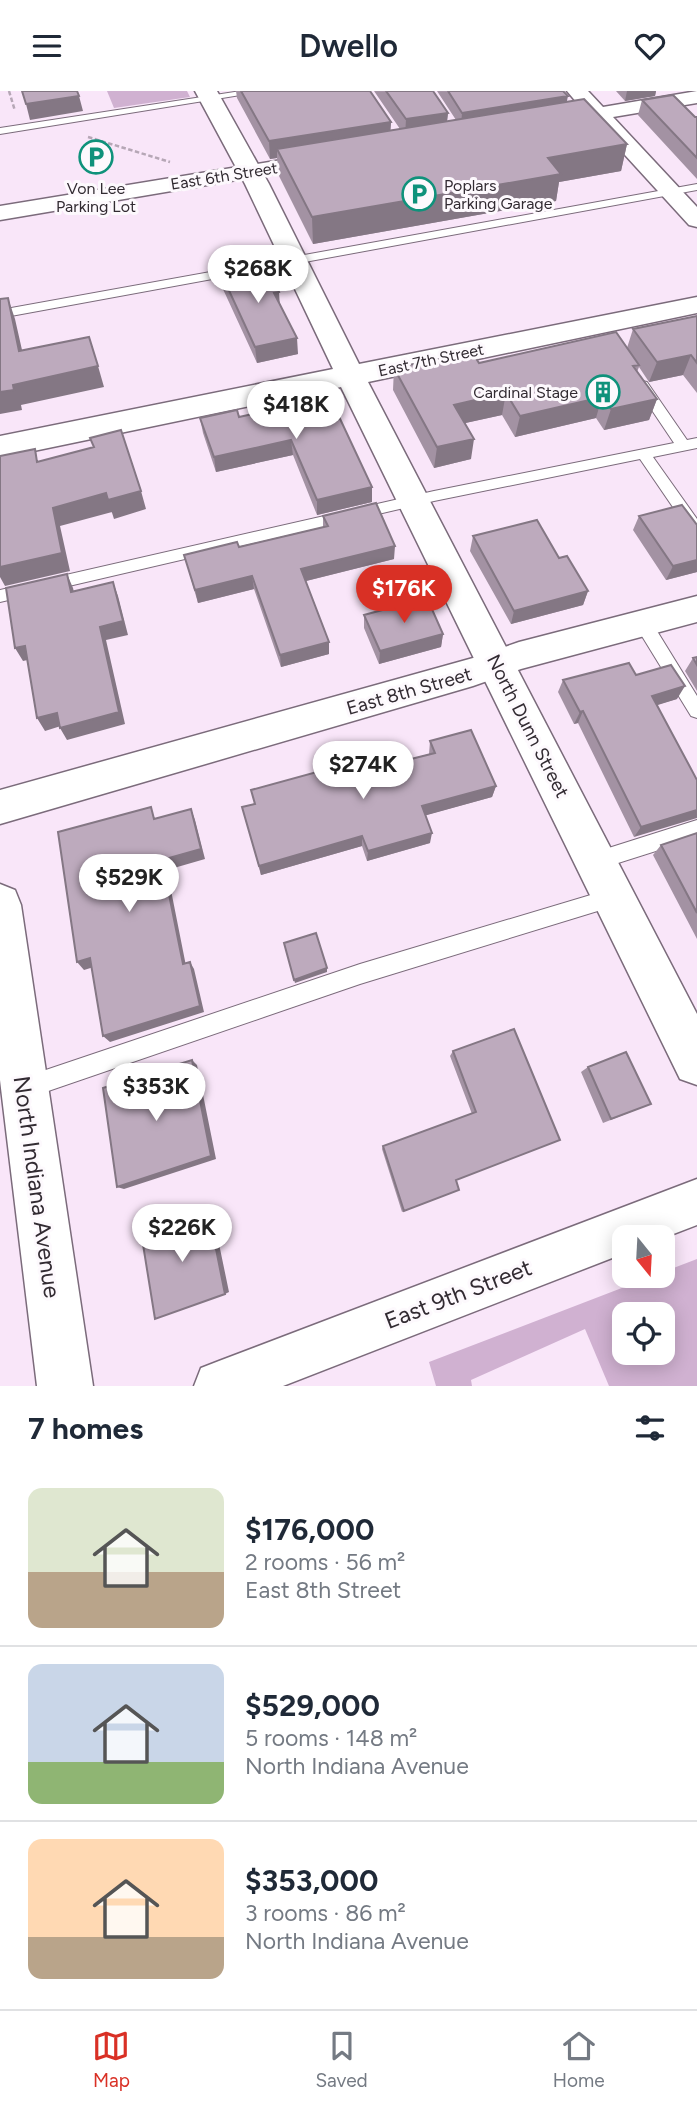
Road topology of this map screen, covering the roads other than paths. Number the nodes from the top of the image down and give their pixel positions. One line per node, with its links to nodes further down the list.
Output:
1 (260, 91): 3 (lane)
2 (577, 91): 5 (street)
3 (208, 95): 7 (lane); 9 (street, North Dunn Street)
4 (697, 97): 5 (street)
5 (599, 114): 6 (street); 11 (street)
6 (535, 124)
7 (0, 131)
8 (348, 155): 9 (street, East 6th Street)
9 (250, 172): 12 (street, East 6th Street); 14 (street, North Dunn Street)
10 (697, 187): 11 (lane)
11 (672, 191): 13 (street); 14 (lane)
12 (0, 213)
13 (697, 219)
14 (295, 260): 16 (lane); 18 (street, North Dunn Street)
15 (697, 305): 18 (street, East 7th Street)
16 (0, 314)
17 (633, 373): 19 (lane)
18 (351, 376): 20 (street, East 7th Street); 22 (street, North Dunn Street)
19 (691, 445): 21 (lane)
20 (0, 447)
21 (644, 454): 22 (lane); 23 (lane)
22 (415, 502): 24 (lane); 27 (street, North Dunn Street)
23 (697, 531)
24 (0, 596)
25 (697, 608): 26 (street, East 8th Street)
26 (643, 623): 27 (street, East 8th Street); 28 (lane)
27 (496, 665): 29 (street, East 8th Street); 31 (street, North Dunn Street)
28 (697, 711)
29 (0, 807)
30 (697, 829): 31 (lane)
31 (596, 861): 32 (street, North Dunn Street)
32 (614, 897): 34 (street, North Dunn Street); 35 (lane)
33 (0, 905): 35 (street, North Indiana Avenue)
34 (697, 1062)
35 (23, 1089): 37 (street, North Indiana Avenue)
36 (697, 1202): 38 (street, East 9th Street)
37 (65, 1386)
38 (219, 1386)

